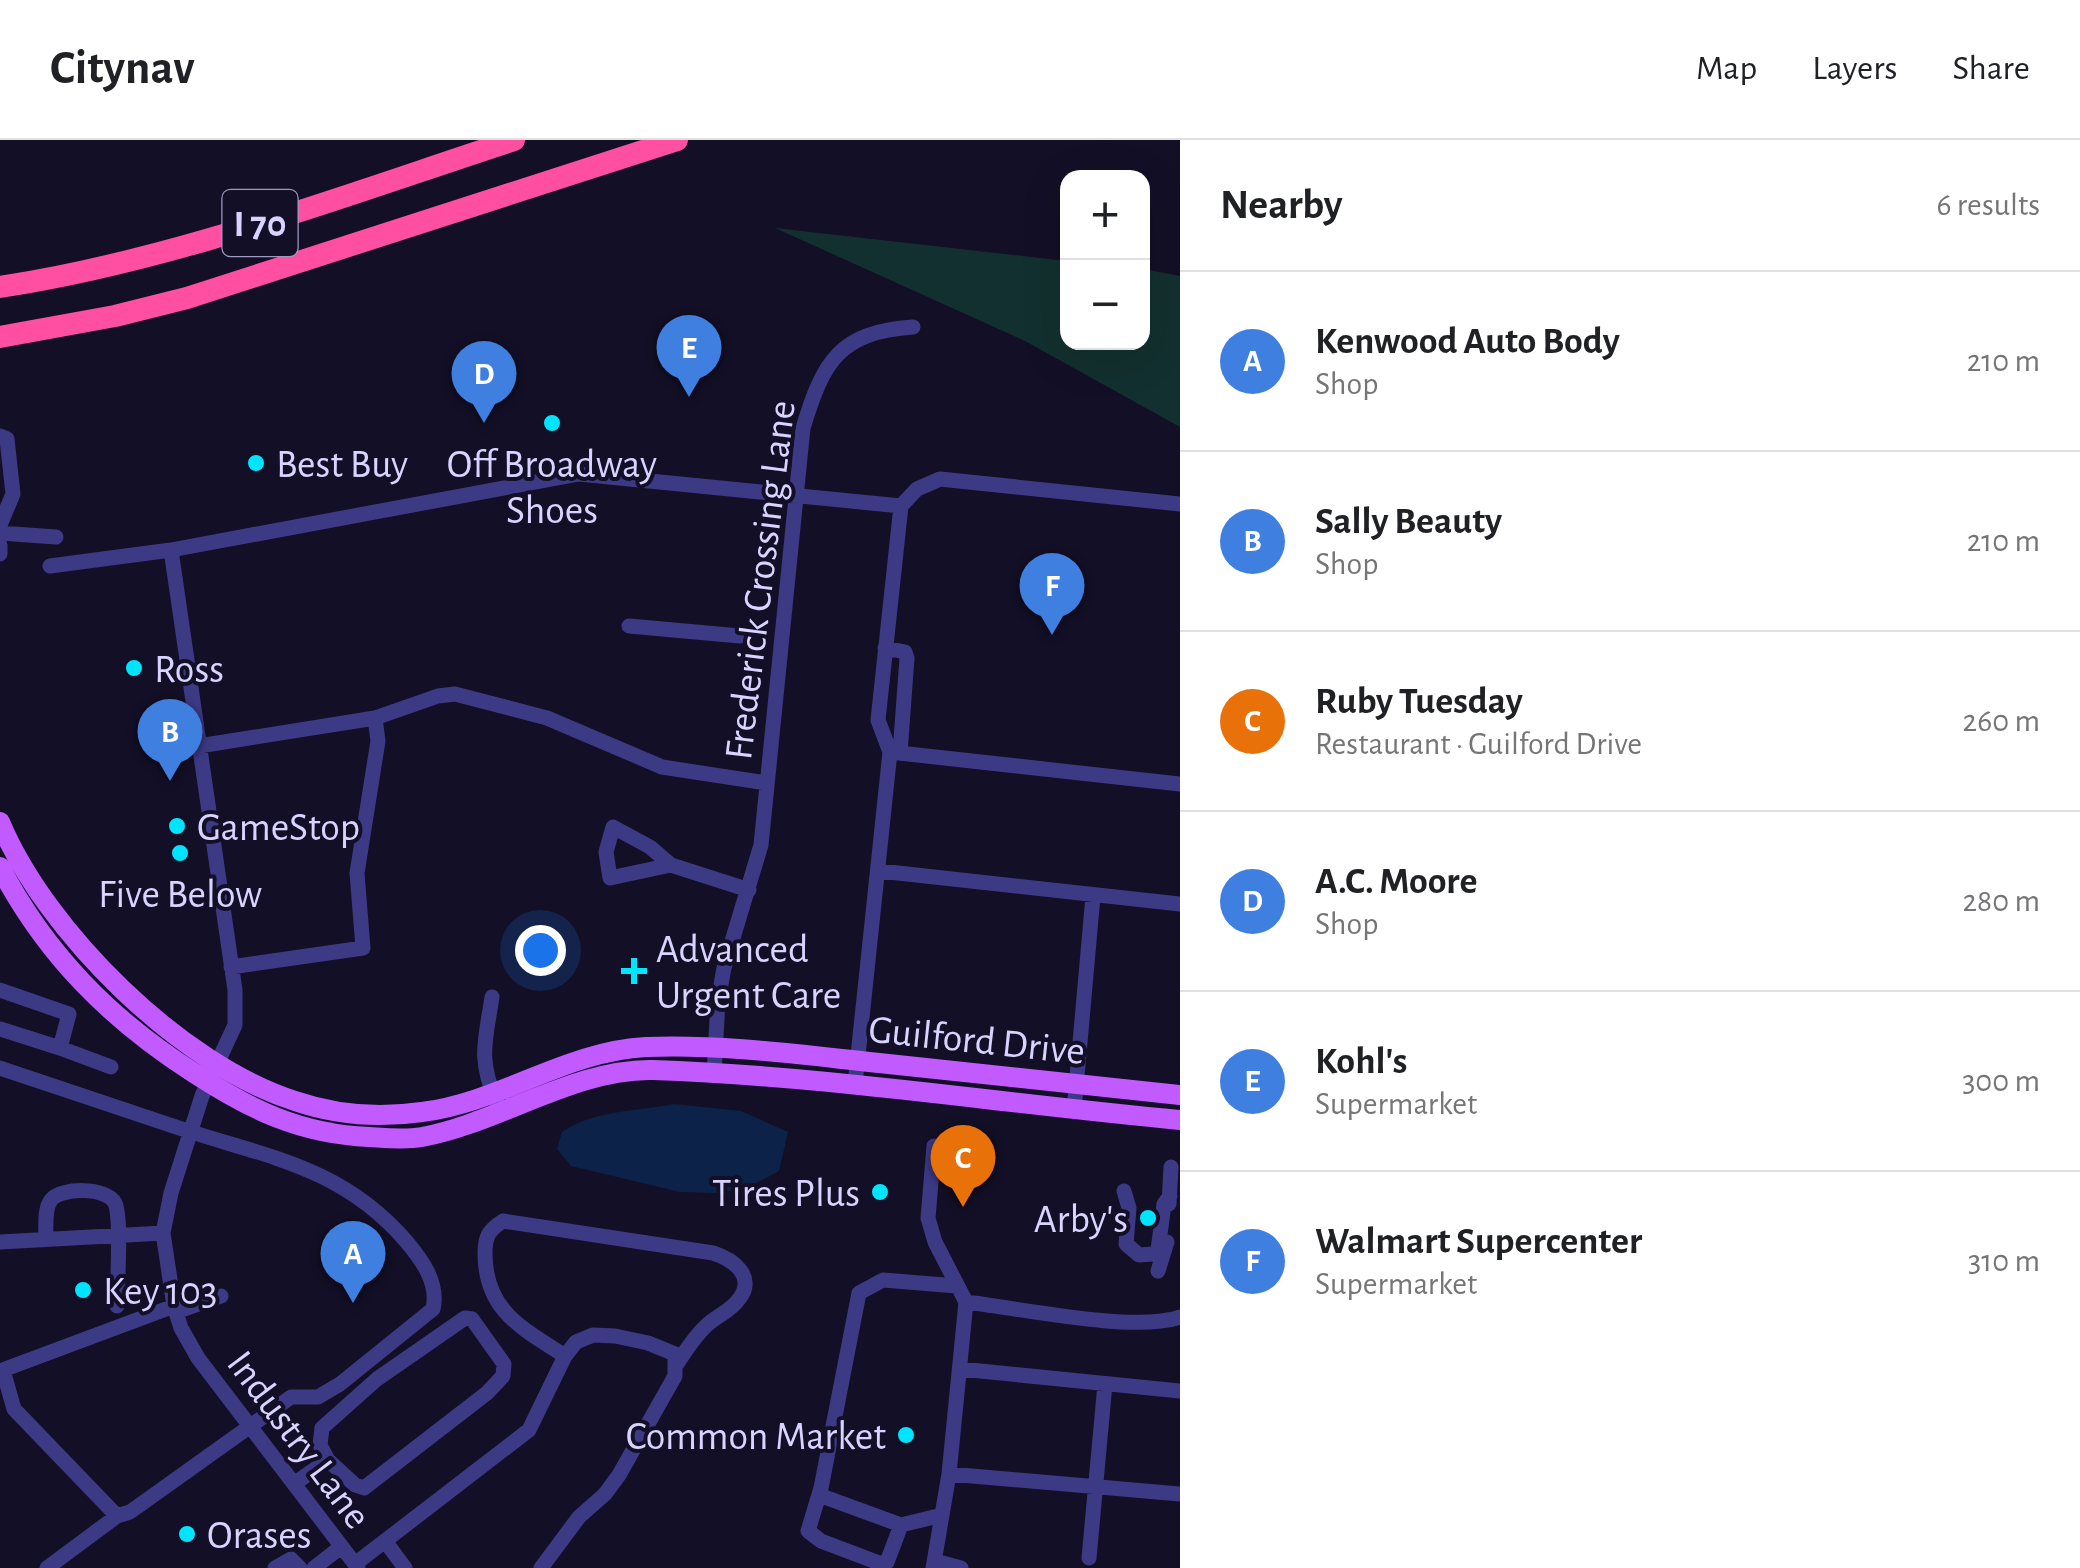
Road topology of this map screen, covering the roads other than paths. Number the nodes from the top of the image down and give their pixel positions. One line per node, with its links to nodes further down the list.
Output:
1 (514, 140): 3 (highway, I 70)
2 (677, 140): 4 (highway, I 70)
3 (0, 287)
4 (187, 298): 6 (highway, I 70); 7 (highway)
5 (912, 326): 9 (street, Frederick Crossing Lane)
6 (0, 337)
7 (0, 346)
8 (0, 436): 12 (street)
9 (798, 496): 11 (street); 16 (street); 25 (street, Frederick Crossing Lane)
10 (1180, 504): 11 (street)
11 (901, 506): 21 (street)
12 (0, 526)
13 (0, 533): 14 (street)
14 (56, 537)
15 (0, 545): 17 (street)
16 (170, 550): 18 (street); 23 (street, Industry Lane)
17 (0, 554)
18 (50, 566)
19 (629, 626): 20 (street)
20 (740, 636)
21 (885, 648): 24 (street); 24 (street)
22 (375, 718): 23 (street, Frederick Crossing Lane); 25 (street, Frederick Crossing Lane); 34 (street)
23 (199, 746): 34 (street, Industry Lane)
24 (895, 753): 26 (street); 30 (street)
25 (767, 783): 31 (street, Frederick Crossing Lane)
26 (1180, 784)
27 (0, 822): 43 (main road, Guilford Drive)
28 (671, 865): 31 (street)
29 (0, 866): 43 (main road, Guilford Drive)
30 (880, 871): 32 (street); 40 (street)
31 (749, 890): 39 (street, Frederick Crossing Lane)
32 (1093, 896): 33 (street); 46 (street)
33 (1180, 904)
34 (231, 967): 43 (street, Industry Lane)
35 (0, 990): 38 (street)
36 (492, 997): 47 (street)
37 (0, 1028): 38 (street)
38 (60, 1048): 41 (street)
39 (714, 1048): 40 (main road, Guilford Drive); 44 (street, Frederick Crossing Lane); 47 (main road, Guilford Drive)
40 (858, 1061): 45 (street); 46 (main road, Guilford Drive)
41 (110, 1067)
42 (0, 1068): 52 (street)
43 (213, 1073): 47 (main road, Guilford Drive); 50 (main road, Guilford Drive); 52 (street, Industry Lane)
44 (714, 1074): 45 (main road, Guilford Drive); 50 (main road, Guilford Drive)
45 (855, 1084): 49 (main road, Guilford Drive)
46 (1077, 1085): 48 (main road, Guilford Drive); 49 (street)
47 (493, 1094): 50 (street)
48 (1180, 1095)
49 (1074, 1110): 51 (main road, Guilford Drive)
50 (501, 1114)
51 (1180, 1120)
52 (191, 1132): 57 (street, Industry Lane); 74 (street)
53 (934, 1146): 62 (street)
54 (1171, 1167): 56 (street)
55 (1124, 1191): 56 (street)
56 (1170, 1196): 61 (street)
57 (163, 1233): 58 (street); 66 (street, Industry Lane)
58 (117, 1235): 59 (street); 59 (street); 65 (street)
59 (46, 1239): 60 (street)
60 (0, 1242)
61 (1158, 1271)
62 (957, 1286): 64 (street); 82 (street)
63 (220, 1296): 66 (street)
64 (966, 1302): 67 (street); 70 (street)
65 (117, 1306)
66 (175, 1309): 71 (street); 74 (street, Industry Lane)
67 (1180, 1317)
68 (565, 1356): 69 (street); 69 (street); 86 (street)
69 (677, 1364): 96 (street)
70 (960, 1368): 72 (street); 76 (street)
71 (1, 1370): 83 (street)
72 (1106, 1384): 73 (street); 79 (street)
73 (1180, 1390)
74 (250, 1425): 78 (street, Industry Lane); 83 (street)
75 (328, 1460): 75 (street); 78 (street)
76 (948, 1474): 79 (street); 84 (street)
77 (1180, 1482): 80 (street)
78 (294, 1484): 87 (street, Industry Lane)
79 (1096, 1487): 80 (street); 88 (street)
80 (1157, 1492): 81 (street)
81 (1180, 1494)
82 (819, 1495): 85 (street); 85 (street)
83 (117, 1516): 91 (street)
84 (942, 1516): 85 (street); 89 (street)
85 (901, 1525)
86 (385, 1541): 90 (street); 95 (street)
87 (341, 1547): 90 (street, Industry Lane); 94 (street)
88 (1089, 1558)
89 (934, 1564): 97 (street)
90 (356, 1566)
91 (47, 1568)
92 (275, 1568): 93 (street)
93 (300, 1568)
94 (314, 1568)
95 (406, 1568)
96 (541, 1568)
97 (961, 1568)

